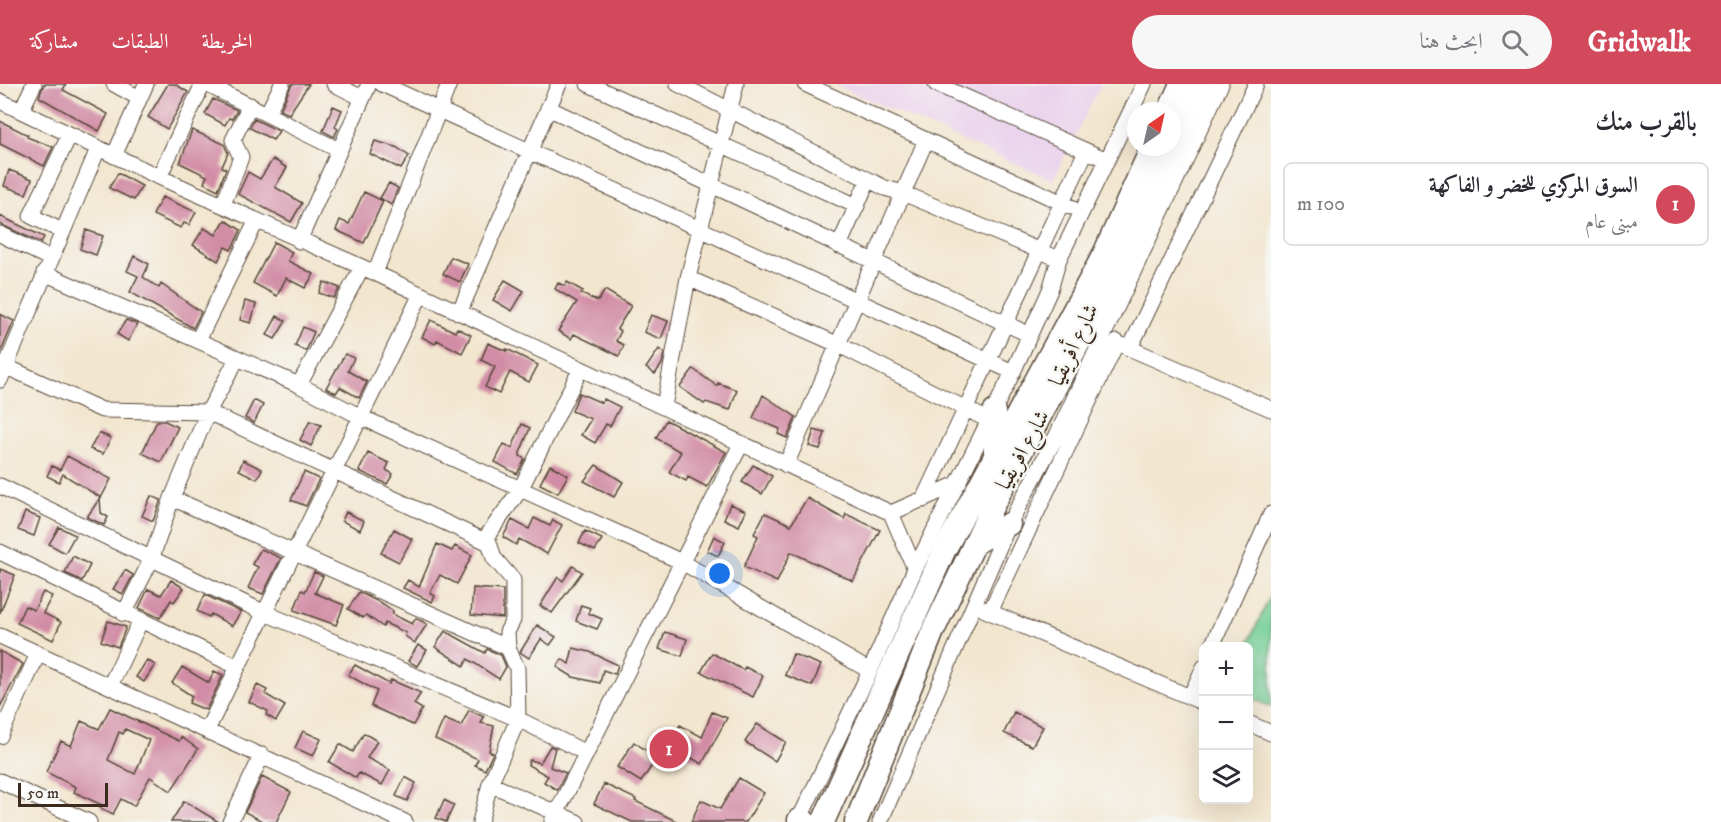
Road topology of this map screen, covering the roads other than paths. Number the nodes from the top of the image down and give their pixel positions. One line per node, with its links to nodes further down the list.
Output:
1 (34, 84): 27 (street)
2 (114, 84): 21 (street)
3 (146, 84): 21 (street)
4 (205, 84): 24 (street); 42 (street)
5 (282, 84): 29 (street)
6 (334, 84): 20 (street)
7 (382, 84): 28 (street)
8 (449, 84): 28 (street)
9 (559, 84): 25 (street)
10 (588, 84): 33 (street)
11 (678, 84): 26 (street)
12 (736, 84): 26 (street)
13 (806, 84): 32 (street)
14 (936, 84): 36 (street)
15 (1144, 84): 41 (street, شارع أفريقيا)
16 (1181, 84): 23 (highway)
17 (1202, 84): 30 (highway, شارع افريقيا)
18 (1221, 84): 70 (street, شارع أفريقيا)
19 (1256, 84): 70 (street)
20 (366, 91): 35 (street)
21 (139, 98): 38 (street)
22 (0, 101): 27 (street)
23 (1172, 102)
24 (250, 105): 29 (street); 47 (street)
25 (548, 108): 37 (street); 44 (street)
26 (730, 108): 33 (street); 43 (street)
27 (21, 111): 31 (street)
28 (438, 112): 37 (street); 60 (street)
29 (267, 114): 35 (street)
30 (1181, 118)
31 (69, 136): 34 (street); 52 (street)
32 (926, 140): 45 (street); 46 (street)
33 (721, 144): 44 (street); 48 (street)
34 (98, 149): 38 (street); 52 (street)
35 (339, 150): 54 (street)
36 (1086, 151): 41 (street); 46 (street)
37 (529, 152): 51 (street); 66 (street)
38 (114, 156): 42 (street)
39 (1158, 156): 85 (highway, شارع افريقيا)
40 (1159, 156): 97 (highway, شارع افريقيا)
41 (1107, 160): 49 (street, شارع أفريقيا)
42 (159, 177): 47 (street)
43 (868, 180): 45 (street); 48 (street)
44 (710, 185): 51 (street); 55 (street)
45 (903, 193): 56 (street); 59 (street)
46 (1062, 202): 49 (street); 56 (street)
47 (223, 205): 50 (street)
48 (857, 206): 55 (street)
49 (1082, 212): 58 (street, شارع أفريقيا)
50 (256, 222): 54 (street); 69 (street)
51 (699, 230): 62 (street); 65 (street)
52 (62, 231): 57 (street)
53 (0, 234): 57 (street)
54 (299, 241): 60 (street)
55 (839, 246): 59 (street)
56 (1039, 250): 58 (street); 67 (street)
57 (51, 259): 61 (street)
58 (1059, 259): 63 (street, شارع أفريقيا)
59 (873, 262): 65 (street); 67 (street)
60 (369, 270): 64 (street); 77 (street)
61 (44, 273): 69 (street); 74 (street)
62 (688, 278): 71 (street); 78 (street)
63 (1050, 290): 68 (street, شارع افريقيا)
64 (420, 296): 66 (street); 83 (street)
65 (856, 301): 71 (street); 73 (street)
66 (459, 314): 75 (street)
67 (1004, 323): 68 (street); 73 (street)
68 (1030, 335): 76 (street, شارع افريقيا)
69 (198, 340): 72 (street)
70 (1116, 342): 79 (street); 95 (street, شارع أفريقيا); 104 (street)
71 (839, 345): 80 (street); 86 (street)
72 (237, 359): 77 (street); 81 (street)
73 (987, 360): 76 (street); 80 (street)
74 (2, 370): 81 (street)
75 (580, 370): 78 (street); 90 (street)
76 (1013, 372): 82 (street, شارع افريقيا)
77 (299, 385): 83 (street)
78 (664, 406): 84 (street)
79 (1271, 408)
80 (965, 409): 82 (street); 92 (street)
81 (208, 412): 87 (street); 91 (street)
82 (992, 416): 85 (highway); 88 (street, شارع افريقيا)
83 (361, 417): 87 (street); 90 (street)
84 (741, 444): 86 (street); 101 (street)
85 (995, 452): 132 (highway, شارع افريقيا)
86 (786, 465): 93 (street)
87 (334, 472): 96 (street); 99 (street)
88 (959, 483): 92 (street); 102 (street, شارع افريقيا)
89 (0, 486): 100 (street)
90 (520, 490): 96 (street); 101 (street)
91 (172, 498): 99 (street); 100 (street)
92 (923, 500): 93 (street)
93 (891, 513): 102 (street)
94 (1271, 514): 109 (street)
95 (1009, 524): 97 (highway); 103 (street, شارع أفريقيا)
96 (487, 542): 110 (street)
97 (974, 544): 133 (highway, شارع افريقيا)
98 (0, 552): 106 (street)
99 (294, 553): 105 (street); 110 (street)
100 (151, 560): 105 (street); 106 (street)
101 (682, 562): 113 (street); 121 (street)
102 (915, 569): 113 (street, شارع افريقيا)
103 (974, 605): 104 (street); 134 (street, شارع أفريقيا)
104 (990, 612): 115 (street)
105 (265, 613): 112 (street); 116 (street)
106 (124, 614): 107 (street)
107 (140, 622): 112 (street); 114 (street)
108 (0, 636): 111 (street)
109 (1214, 642)
110 (508, 648): 116 (street)
111 (38, 654): 114 (street); 120 (street)
112 (238, 668): 118 (street)
113 (870, 671): 126 (street, شارع افريقيا)
114 (110, 686): 118 (street)
115 (1197, 700)
116 (518, 719): 121 (street); 124 (street)
117 (1253, 725): 119 (street)
118 (207, 730): 122 (street)
119 (1271, 733)
120 (0, 736)
121 (586, 753): 125 (street)
122 (262, 755): 128 (street); 129 (street)
123 (0, 780): 127 (street)
124 (490, 784): 125 (street); 130 (street)
125 (555, 817): 131 (street)
126 (801, 821)
127 (89, 822)
128 (230, 822)
129 (405, 822)
130 (480, 822)
131 (577, 822)
132 (824, 822)
133 (856, 822)
134 (880, 822)

